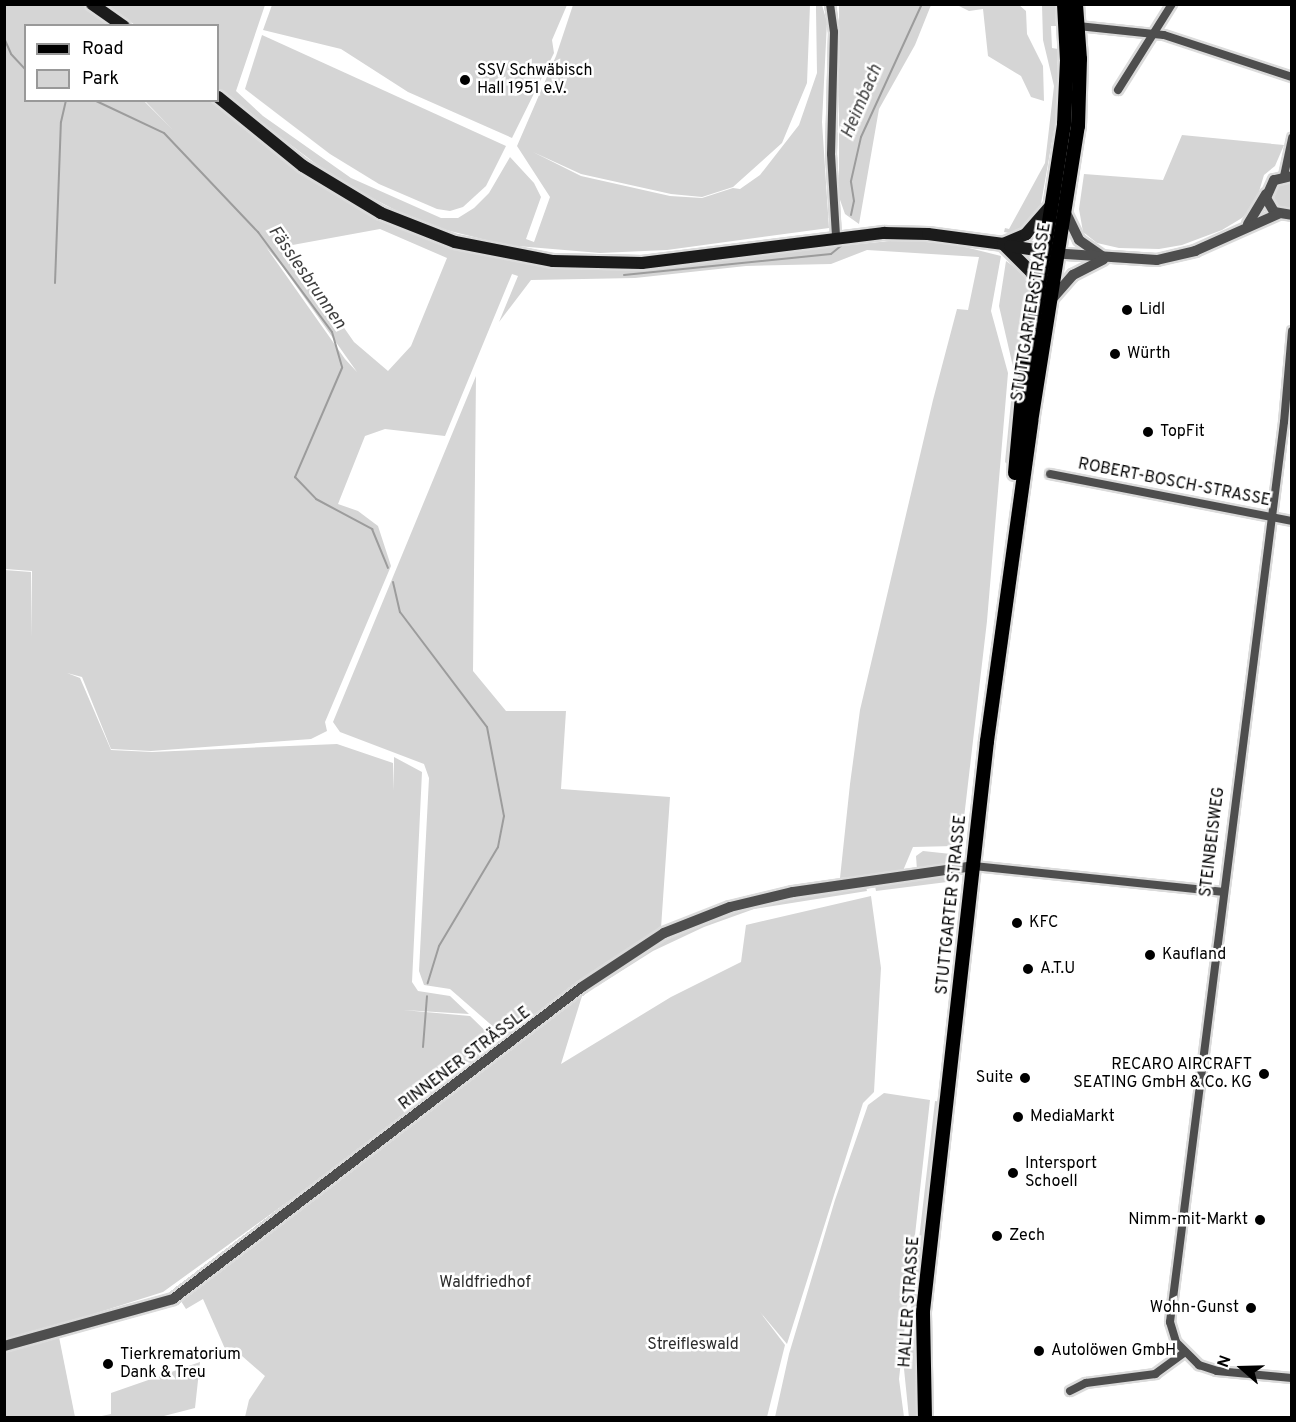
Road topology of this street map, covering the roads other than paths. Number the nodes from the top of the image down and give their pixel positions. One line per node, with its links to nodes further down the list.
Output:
1 (92, 4): 6 (main road)
2 (830, 4): 20 (street)
3 (1064, 4): 15 (main road, STUTTGARTER STRASSE)
4 (1076, 4): 7 (main road, STUTTGARTER STRASSE)
5 (1172, 4): 8 (street)
6 (121, 24)
7 (1078, 26): 8 (street); 16 (main road, STUTTGARTER STRASSE)
8 (1155, 35): 9 (street); 10 (street)
9 (1292, 77)
10 (1118, 90)
11 (219, 98): 20 (main road)
12 (1292, 138): 13 (street)
13 (1288, 176): 14 (street)
14 (1266, 194): 17 (street); 19 (street)
15 (1051, 205): 21 (main road); 22 (main road, STUTTGARTER STRASSE)
16 (1065, 211): 23 (main road, STUTTGARTER STRASSE); 24 (street)
17 (1278, 214): 18 (street); 19 (street)
18 (1292, 215)
19 (1248, 224): 24 (street)
20 (836, 236): 21 (main road)
21 (1006, 245): 22 (main road); 25 (main road)
22 (1039, 251): 23 (street); 25 (main road, STUTTGARTER STRASSE)
23 (1058, 254): 24 (street); 26 (main road, STUTTGARTER STRASSE)
24 (1106, 259): 26 (street)
25 (1038, 286): 31 (main road, STUTTGARTER STRASSE)
26 (1050, 303): 31 (main road, STUTTGARTER STRASSE)
27 (1292, 331): 29 (street, STEINBEISWEG)
28 (1050, 474): 29 (street, ROBERT-BOSCH-STRASSE)
29 (1272, 518): 30 (street, ROBERT-BOSCH-STRASSE); 33 (street, STEINBEISWEG)
30 (1292, 521)
31 (1002, 624): 32 (main road, STUTTGARTER STRASSE)
32 (973, 866): 33 (street); 34 (main road, STUTTGARTER STRASSE); 35 (street, RINNENER STRÄSSLE)
33 (1223, 892): 36 (street, STEINBEISWEG)
34 (937, 1189): 39 (main road, HALLER STRASSE)
35 (4, 1346)
36 (1184, 1353): 37 (street); 38 (street)
37 (1292, 1378)
38 (1070, 1391)
39 (925, 1418)

